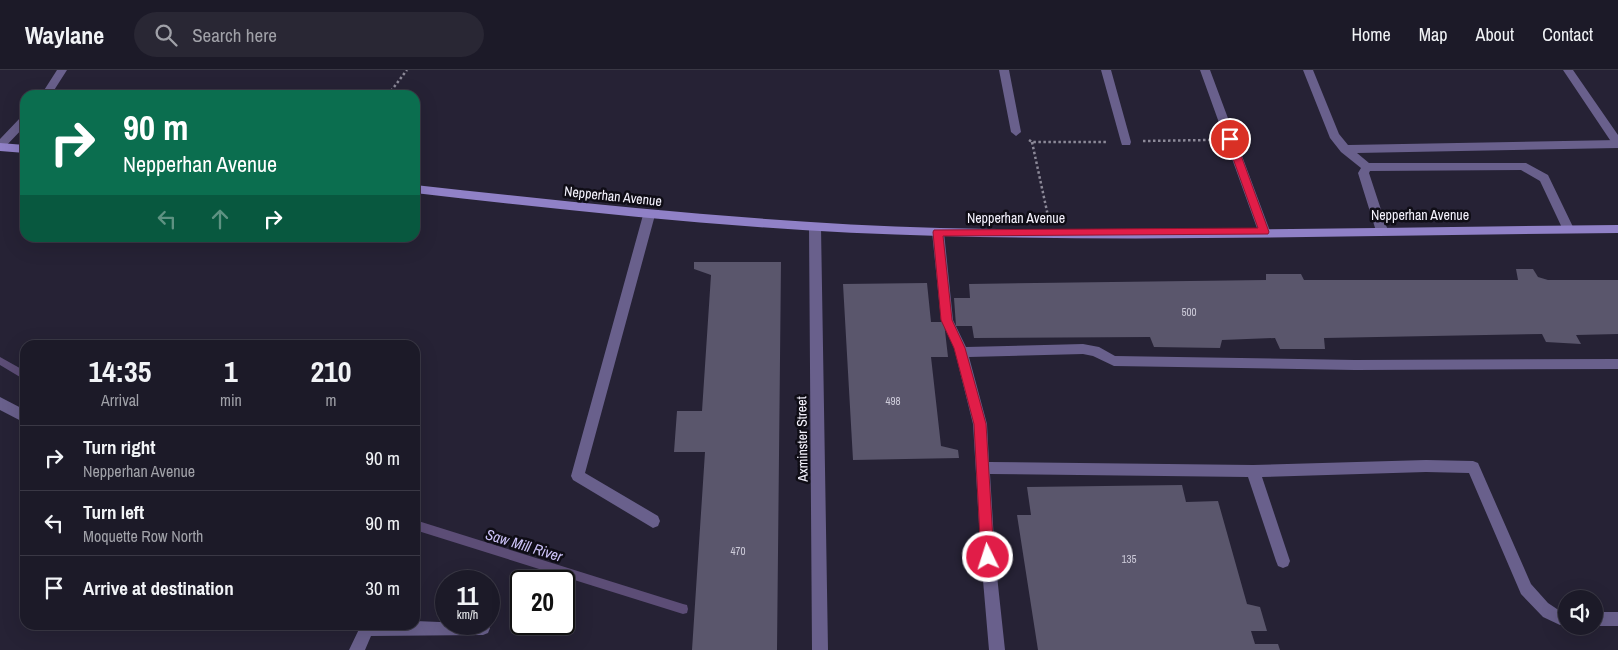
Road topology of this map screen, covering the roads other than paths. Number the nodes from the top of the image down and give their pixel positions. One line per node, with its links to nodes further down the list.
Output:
1 (62, 70): 7 (street)
2 (1004, 70): 9 (street)
3 (1106, 70): 10 (street)
4 (1205, 70): 23 (street)
5 (1308, 70): 14 (street)
6 (1568, 70): 11 (street)
7 (49, 90)
8 (20, 125): 12 (street)
9 (1016, 132)
10 (1126, 142)
11 (1618, 143): 14 (street)
12 (0, 146): 13 (main road)
13 (20, 148)
14 (1345, 149): 15 (street)
15 (1367, 167): 19 (street); 21 (street)
16 (420, 190): 17 (main road, Nepperhan Avenue)
17 (649, 215): 18 (main road, Nepperhan Avenue); 30 (street)
18 (815, 227): 22 (main road, Nepperhan Avenue); 39 (street, Axminster Street)
19 (1568, 229): 20 (main road, Nepperhan Avenue); 21 (main road, Nepperhan Avenue)
20 (1618, 229)
21 (1382, 231): 23 (main road, Nepperhan Avenue)
22 (938, 232): 23 (main road, Nepperhan Avenue); 24 (street)
23 (1264, 232)
24 (960, 352): 25 (street); 28 (street)
25 (1618, 364)
26 (0, 403): 27 (street)
27 (20, 414)
28 (982, 468): 29 (street); 40 (street)
29 (1253, 471): 31 (street); 32 (street)
30 (653, 521)
31 (1283, 560)
32 (1558, 617)
33 (1603, 619): 34 (street)
34 (1618, 619)
35 (420, 627): 36 (street)
36 (435, 628)
37 (364, 630): 38 (street)
38 (357, 650)
39 (820, 650)
40 (997, 650)

